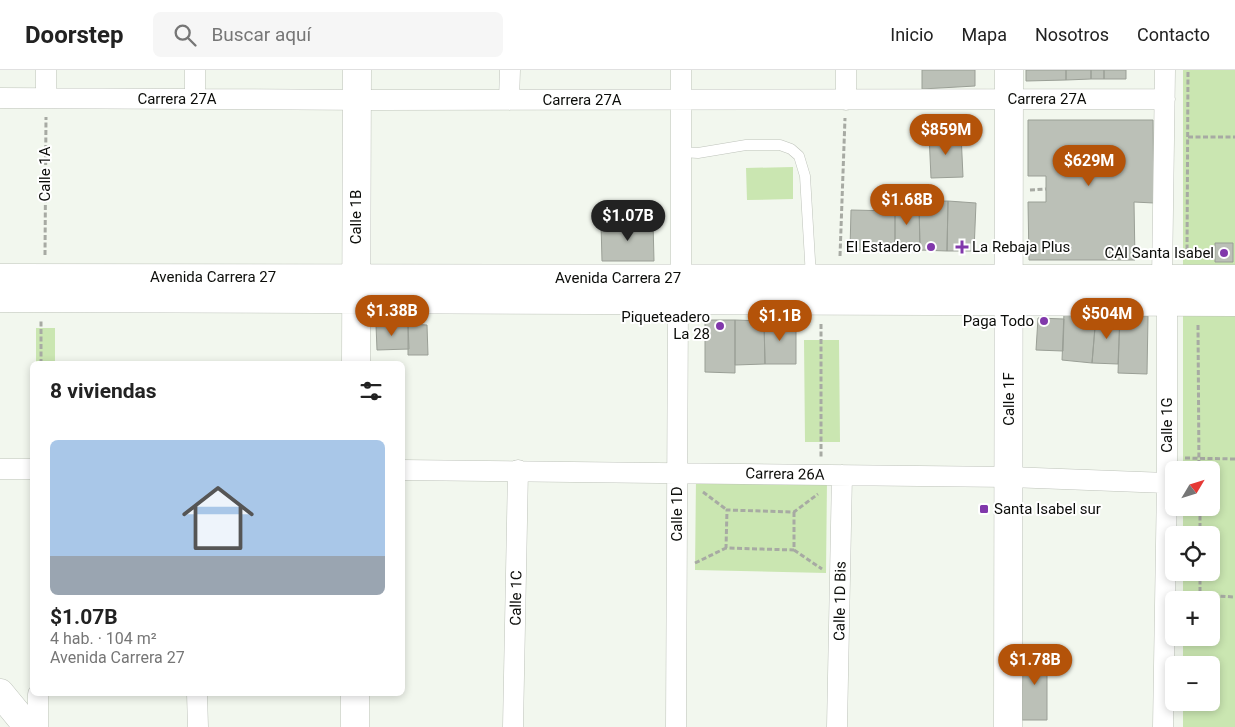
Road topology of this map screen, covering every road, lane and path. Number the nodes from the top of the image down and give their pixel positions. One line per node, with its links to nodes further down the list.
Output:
1 (46, 70): 11 (street)
2 (195, 70): 12 (street)
3 (357, 70): 15 (main road, Calle 1B)
4 (510, 70): 16 (street)
5 (681, 70): 17 (street, Calle 1D)
6 (846, 70): 18 (street)
7 (1009, 70): 13 (main road, Calle 1F)
8 (1165, 70): 14 (street, Calle 1G)
9 (1188, 70): 20 (path)
10 (0, 98): 11 (street, Carrera 27A)
11 (46, 98): 12 (street, Carrera 27A); 28 (path, Calle 1A)
12 (195, 99): 15 (street, Carrera 27A)
13 (1009, 99): 14 (street, Carrera 27A); 18 (street, Carrera 27A); 32 (main road, Calle 1F)
14 (1165, 99): 19 (street, Calle 1G)
15 (357, 100): 16 (street, Carrera 27A); 29 (main road, Calle 1B)
16 (509, 100): 17 (street, Carrera 27A)
17 (681, 100): 18 (street, Carrera 27A); 22 (street, Calle 1D)
18 (846, 100): 26 (path)
19 (1165, 137): 20 (path); 33 (street, Calle 1G)
20 (1188, 137): 21 (path); 33 (path)
21 (1235, 137)
22 (681, 152): 30 (street, Calle 1D); 31 (lane)
23 (1046, 189): 24 (path)
24 (1022, 190)
25 (0, 278): 28 (main road, Avenida Carrera 27)
26 (839, 278): 31 (main road, Avenida Carrera 27); 32 (main road, Avenida Carrera 27)
27 (1235, 279): 33 (main road, Avenida Carrera 27)
28 (43, 288): 29 (main road, Avenida Carrera 27); 34 (main road, Avenida Carrera 27); 36 (path, Calle 1A)
29 (356, 288): 30 (main road, Avenida Carrera 27); 37 (main road, Calle 1B)
30 (680, 289): 31 (main road, Avenida Carrera 27); 46 (street, Calle 1D)
31 (816, 289): 32 (main road, Avenida Carrera 27); 47 (path)
32 (1009, 290): 33 (main road, Avenida Carrera 27); 49 (main road, Calle 1F)
33 (1179, 291): 35 (main road, Avenida Carrera 27); 38 (street, Calle 1G); 39 (path)
34 (0, 298)
35 (1235, 302)
36 (41, 361)
37 (356, 361)
38 (1167, 457): 39 (path); 41 (street, Calle 1G)
39 (1199, 458): 40 (path)
40 (1235, 459)
41 (1167, 461)
42 (0, 469): 43 (street)
43 (30, 469)
44 (405, 470): 45 (street, Carrera 26A)
45 (518, 470): 46 (street, Carrera 26A); 68 (street, Calle 1C)
46 (677, 472): 47 (street, Carrera 26A); 54 (street, Calle 1D)
47 (820, 475): 48 (street, Carrera 26A)
48 (842, 475): 49 (street, Carrera 26A); 55 (street, Calle 1D Bis)
49 (1009, 477): 50 (street, Carrera 26A); 71 (main road, Calle 1F)
50 (1165, 483)
51 (1166, 516): 56 (street, Calle 1G)
52 (726, 548): 53 (path); 53 (path); 54 (path)
53 (794, 550): 55 (path)
54 (677, 571): 69 (street, Calle 1D)
55 (840, 582): 70 (street, Calle 1D Bis)
56 (1165, 591)
57 (1165, 592): 72 (street, Calle 1G)
58 (1220, 596): 59 (path)
59 (1235, 597)
60 (0, 693): 64 (main road)
61 (38, 696): 65 (street)
62 (197, 696): 66 (street)
63 (355, 696): 67 (main road)
64 (28, 727)
65 (38, 727)
66 (198, 727)
67 (355, 727)
68 (513, 727)
69 (676, 727)
70 (837, 727)
71 (1008, 727)
72 (1162, 727)

